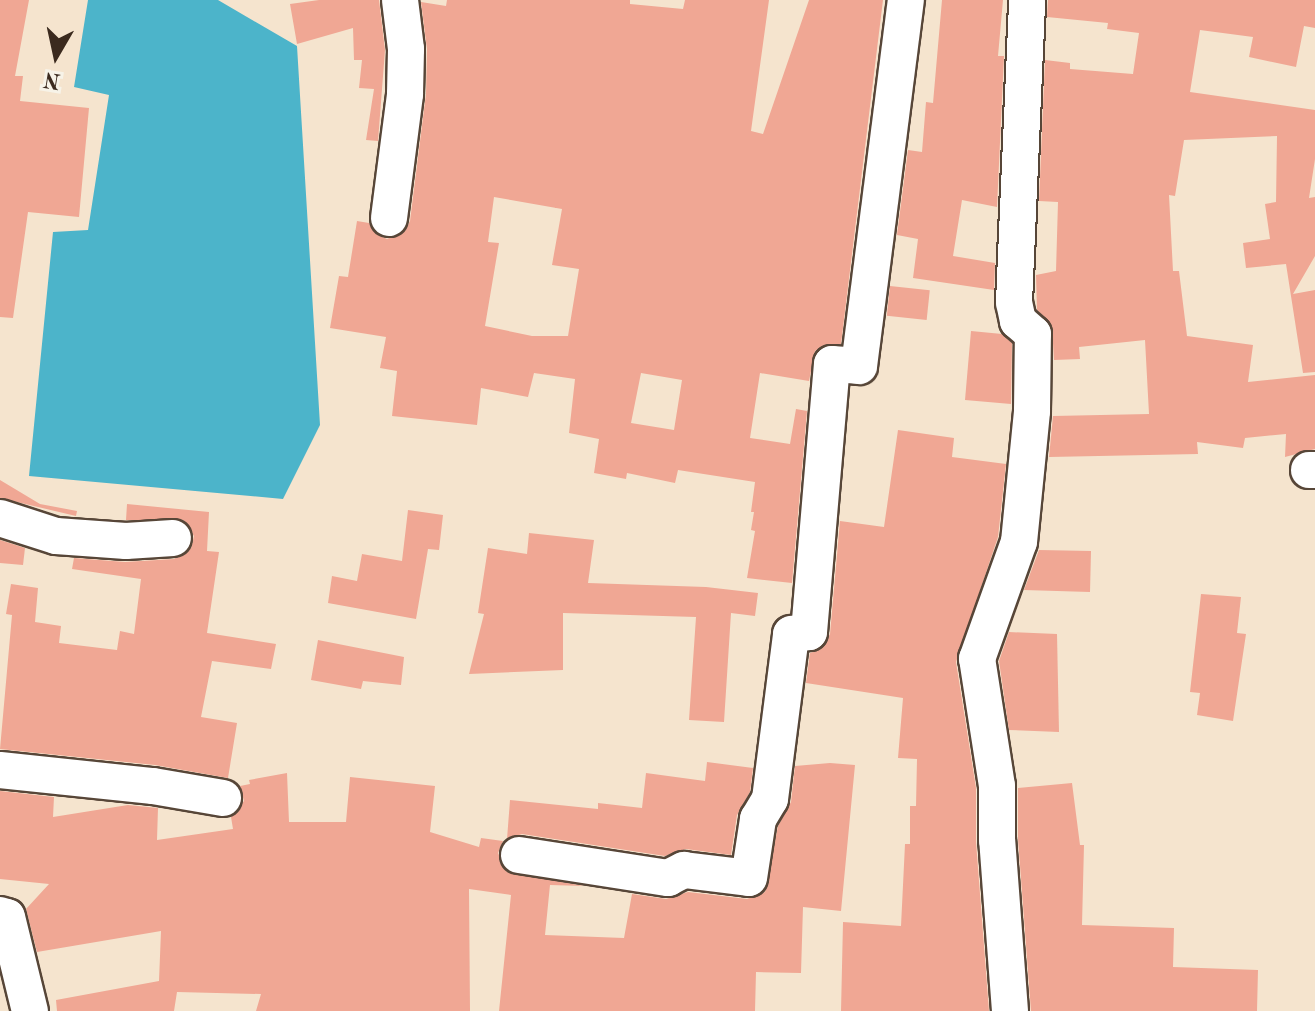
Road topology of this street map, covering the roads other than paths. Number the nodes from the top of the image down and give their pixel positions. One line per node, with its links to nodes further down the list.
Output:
1 (400, 0): 4 (street)
2 (906, 0): 9 (street)
3 (1027, 0): 12 (street)
4 (389, 218)
5 (0, 518): 6 (street)
6 (173, 538)
7 (0, 770): 8 (street)
8 (223, 798)
9 (519, 855)
10 (0, 915): 11 (street)
11 (30, 1011)
12 (1010, 1011)

